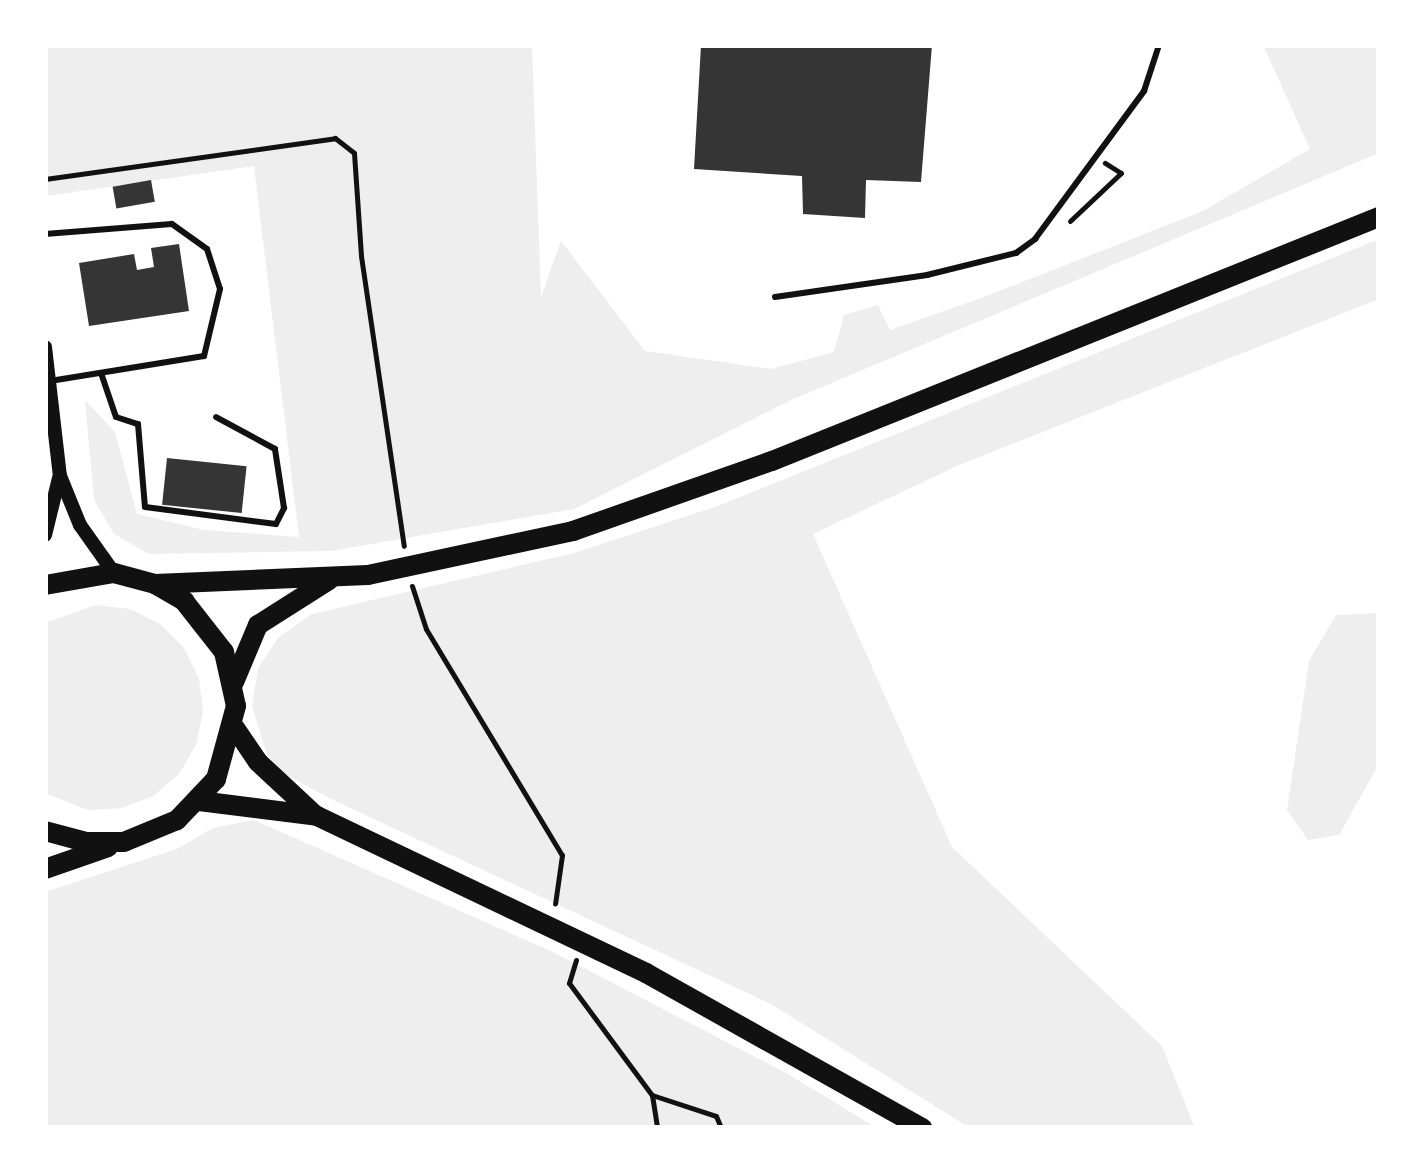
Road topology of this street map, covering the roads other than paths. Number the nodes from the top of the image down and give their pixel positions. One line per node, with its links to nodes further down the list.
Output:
1 (1159, 45): 4 (lane)
2 (1379, 217): 12 (highway)
3 (45, 234): 6 (lane)
4 (775, 298)
5 (45, 346): 7 (street)
6 (101, 373): 7 (lane); 8 (lane)
7 (50, 380): 9 (street)
8 (216, 417)
9 (60, 476): 10 (street); 11 (street)
10 (45, 536)
11 (114, 574): 13 (highway); 14 (highway)
12 (331, 579): 13 (highway); 15 (highway)
13 (155, 584): 15 (highway)
14 (45, 585)
15 (234, 684): 16 (highway)
16 (234, 728): 17 (highway); 18 (highway)
17 (199, 801): 18 (highway); 20 (highway)
18 (317, 816): 22 (highway)
19 (45, 831): 20 (highway)
20 (124, 842): 21 (highway)
21 (45, 869)
22 (922, 1128)

